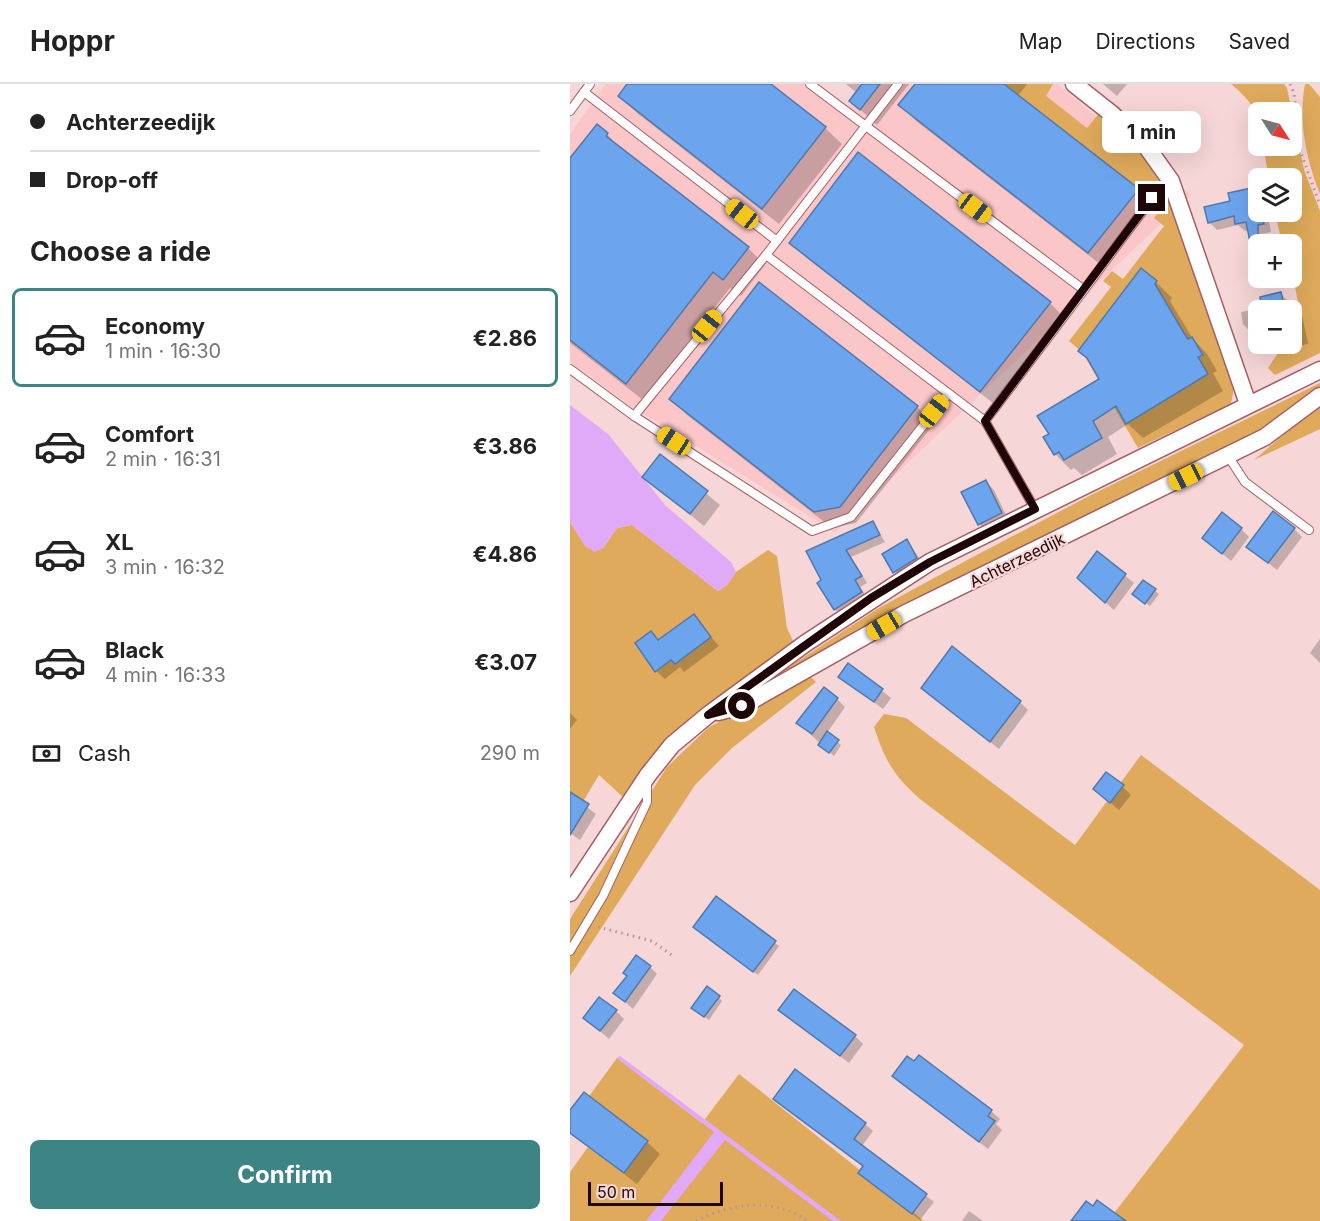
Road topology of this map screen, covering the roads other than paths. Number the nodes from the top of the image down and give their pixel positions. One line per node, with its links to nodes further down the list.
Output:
1 (590, 84): 5 (lane)
2 (810, 84): 7 (lane)
3 (898, 84): 7 (lane)
4 (1074, 84): 16 (street)
5 (584, 92): 6 (lane); 9 (lane)
6 (570, 111)
7 (865, 126): 9 (lane); 11 (lane)
8 (1152, 198): 11 (lane)
9 (777, 241): 10 (lane)
10 (766, 255): 14 (lane); 17 (lane)
11 (1084, 290): 18 (lane)
12 (570, 369): 17 (lane)
13 (1320, 370): 16 (street, Achterzeedijk)
14 (948, 394): 17 (lane); 18 (lane)
15 (1320, 396): 19 (street, Achterzeedijk)
16 (1248, 404): 20 (street, Achterzeedijk)
17 (634, 416)
18 (985, 421): 20 (lane)
19 (1228, 456): 21 (lane); 22 (street, Achterzeedijk)
20 (1035, 509): 22 (street, Achterzeedijk)
21 (1309, 530)
22 (708, 715): 23 (street, Achterzeedijk)
23 (648, 775): 24 (street, Achterzeedijk); 25 (lane)
24 (570, 893)
25 (570, 951)

